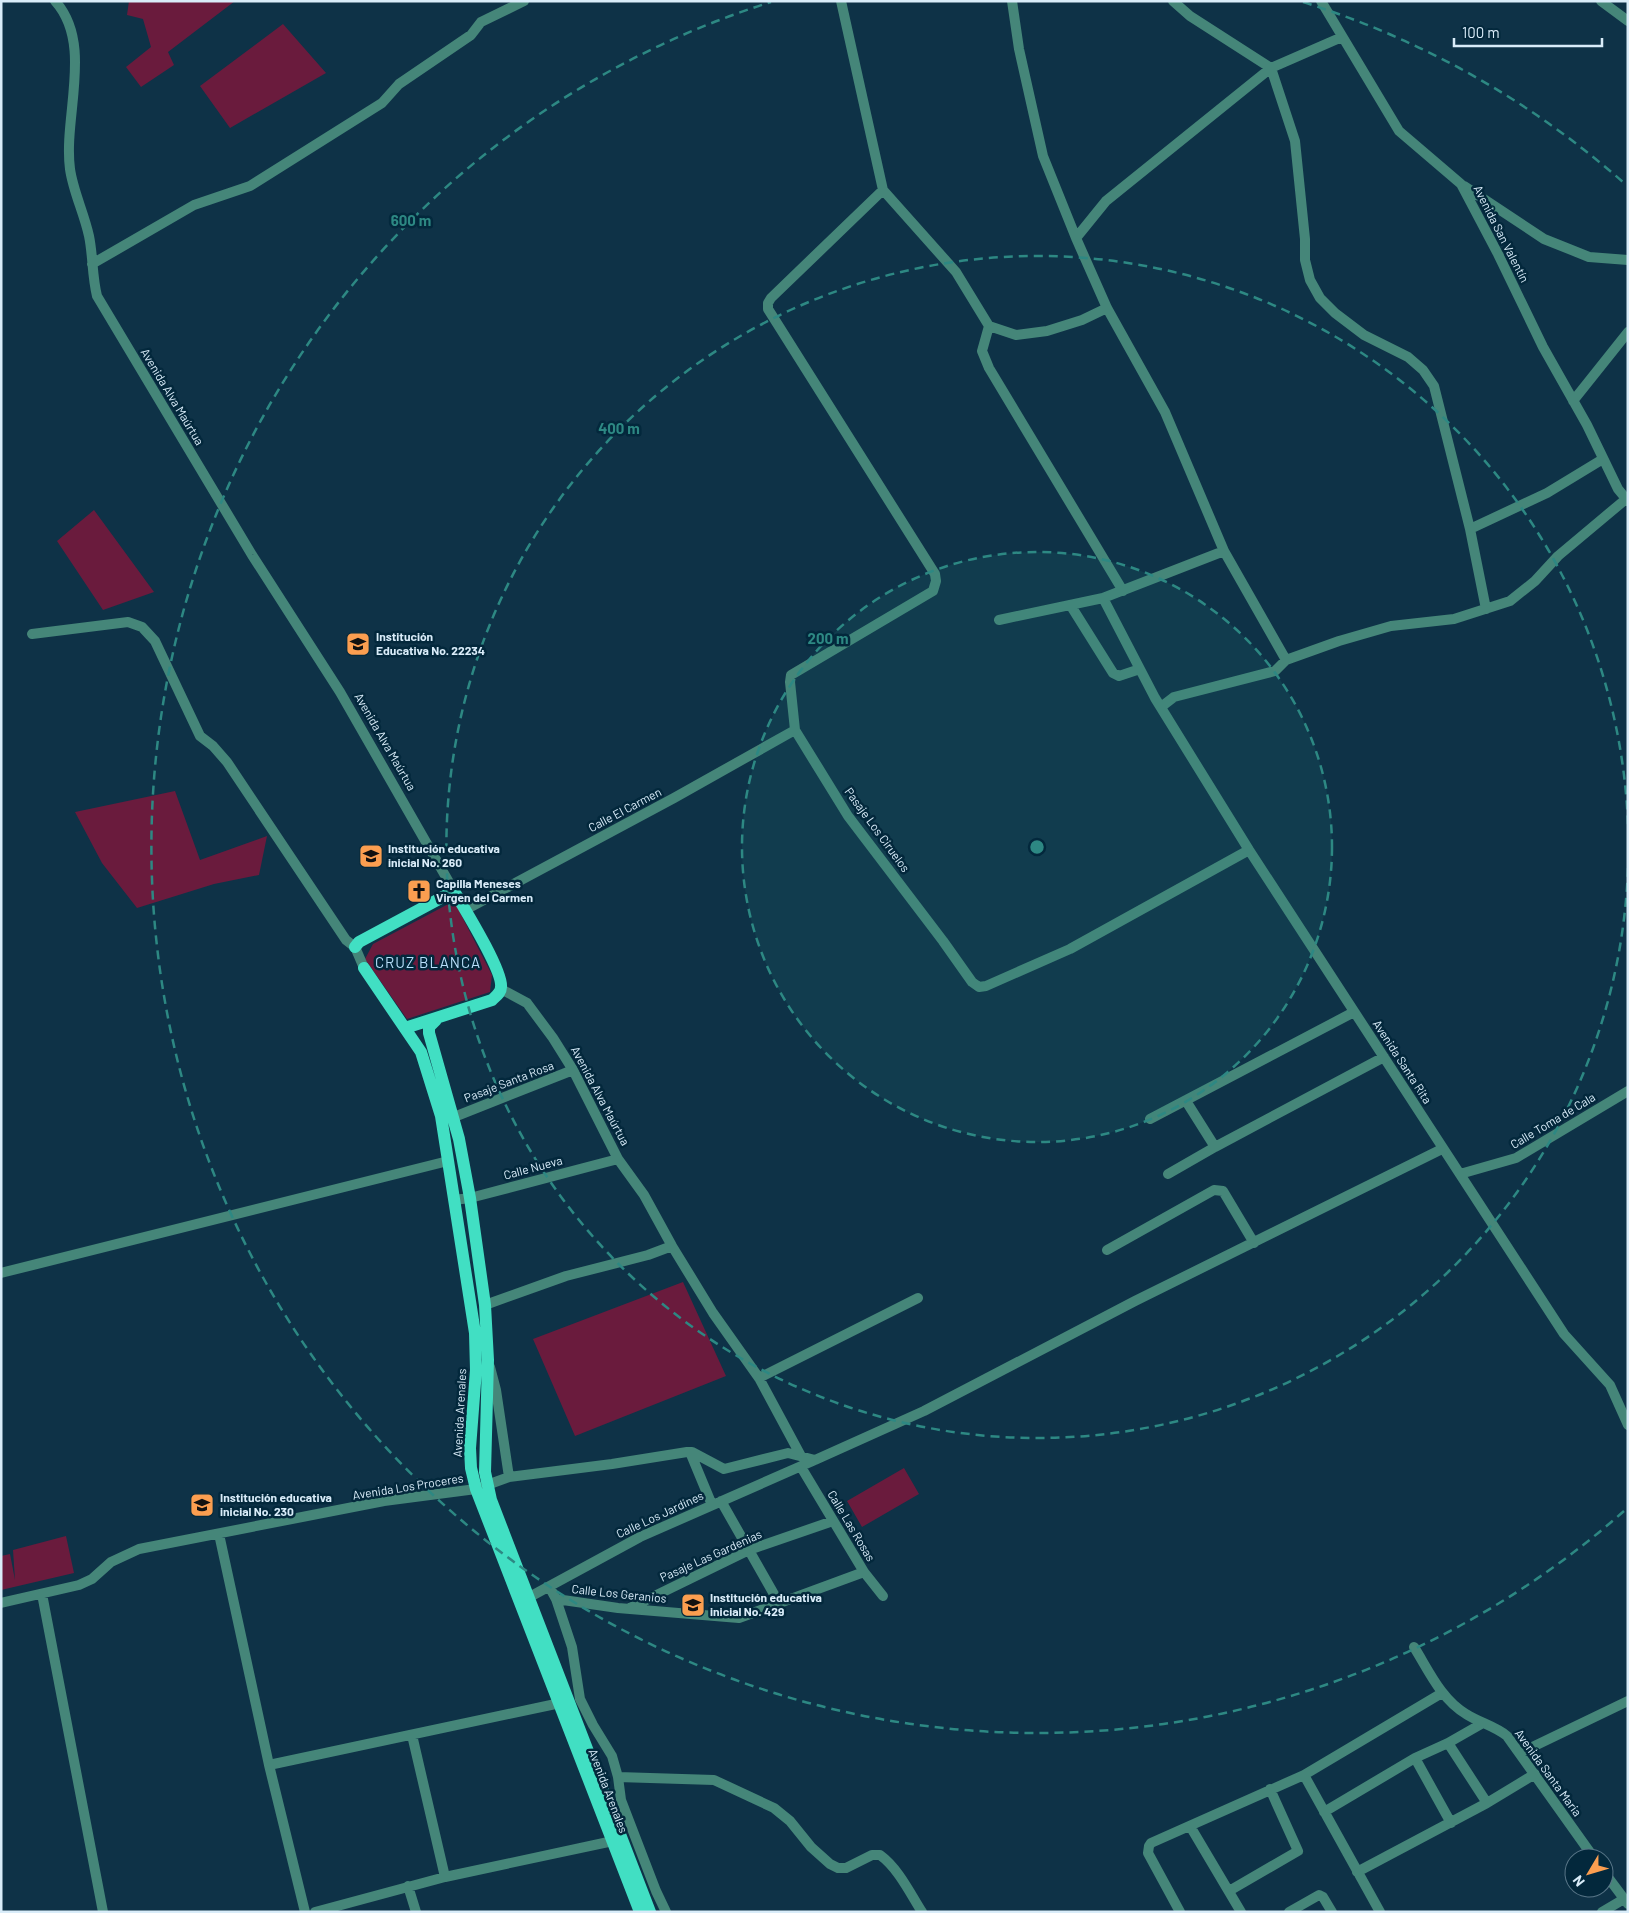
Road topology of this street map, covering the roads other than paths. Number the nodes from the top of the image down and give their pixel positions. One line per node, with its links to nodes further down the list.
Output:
1 (56, 1): 15 (street, Avenida Alva Maúrtua)
2 (524, 1): 15 (street)
3 (841, 1): 12 (street)
4 (1012, 1): 13 (street)
5 (1173, 1): 10 (street)
6 (1321, 1): 9 (street, Avenida San Valentín)
7 (1601, 1): 8 (street)
8 (1628, 22)
9 (1342, 37): 10 (street); 11 (street, Avenida San Valentín)
10 (1271, 68): 13 (street); 22 (street)
11 (1462, 184): 14 (street); 19 (street, Avenida San Valentín)
12 (883, 190): 17 (street); 33 (street, Pasaje Los Ciruelos)
13 (1076, 238): 16 (street)
14 (1628, 260)
15 (92, 264): 35 (street, Avenida Alva Maúrtua)
16 (1107, 308): 17 (street); 23 (street)
17 (989, 326): 24 (street)
18 (1628, 332): 19 (street)
19 (1573, 401): 20 (street, Avenida San Valentín)
20 (1604, 459): 21 (street, Avenida San Valentín); 22 (street)
21 (1627, 500): 27 (street)
22 (1470, 529): 27 (street)
23 (1224, 551): 24 (street); 30 (street)
24 (1123, 591): 25 (street)
25 (1103, 598): 26 (street); 31 (street, Avenida Santa Rita)
26 (1071, 606): 28 (street); 31 (street)
27 (1486, 609): 30 (street)
28 (999, 620)
29 (32, 634): 37 (street)
30 (1286, 660): 32 (street)
31 (1140, 669): 32 (street, Avenida Santa Rita)
32 (1161, 707): 34 (street, Avenida Santa Rita)
33 (795, 730): 34 (street, Pasaje Los Ciruelos); 36 (street, Calle El Carmen)
34 (1249, 850): 40 (street, Avenida Santa Rita)
35 (454, 891): 36 (main road, Avenida Alva Maúrtua); 37 (main road)
36 (466, 910): 39 (main road, Avenida Alva Maúrtua)
37 (355, 947): 38 (street)
38 (364, 968): 42 (main road, Avenida Arenales)
39 (501, 989): 41 (main road); 44 (street, Avenida Alva Maúrtua)
40 (1354, 1012): 43 (street, Avenida Santa Rita); 46 (street)
41 (436, 1020): 42 (main road); 47 (main road)
42 (406, 1028): 52 (main road, Avenida Arenales)
43 (1384, 1057): 49 (street); 50 (street, Avenida Santa Rita)
44 (573, 1070): 47 (street, Pasaje Santa Rosa); 51 (street, Avenida Alva Maúrtua)
45 (1628, 1091): 54 (street, Calle Toma de Cala)
46 (1186, 1101): 48 (street); 49 (street)
47 (454, 1117): 55 (main road)
48 (1150, 1119)
49 (1215, 1147): 53 (street)
50 (1442, 1149): 54 (street, Avenida Santa Rita); 57 (street, Calle Los Jardines)
51 (618, 1158): 55 (street, Calle Nueva); 58 (street, Avenida Alva Maúrtua)
52 (448, 1161): 56 (main road, Avenida Arenales); 60 (street)
53 (1168, 1174)
54 (1460, 1174): 65 (street, Avenida Santa Rita)
55 (470, 1198): 56 (street, Calle Nueva); 62 (main road)
56 (454, 1200): 72 (main road, Avenida Arenales)
57 (1254, 1243): 59 (street); 68 (street, Calle Los Jardines)
58 (672, 1246): 62 (street); 64 (street, Avenida Alva Maúrtua)
59 (1107, 1250)
60 (1, 1273)
61 (918, 1298): 64 (street)
62 (485, 1305): 63 (main road)
63 (488, 1360): 70 (street); 71 (main road)
64 (759, 1378): 67 (street, Avenida Alva Maúrtua)
65 (1628, 1425)
66 (690, 1452): 67 (street); 70 (street, Avenida Los Proceres); 73 (street)
67 (801, 1456): 68 (street)
68 (815, 1460): 69 (street, Calle Los Jardines)
69 (801, 1467): 73 (street, Calle Los Jardines); 74 (street, Calle Las Rosas)
70 (509, 1477): 71 (street, Avenida Los Proceres)
71 (488, 1484): 72 (street, Avenida Los Proceres); 82 (main road)
72 (476, 1489): 75 (street, Avenida Los Proceres); 82 (main road, Avenida Arenales)
73 (717, 1503): 76 (street); 78 (street, Calle Los Jardines)
74 (832, 1521): 76 (street, Pasaje Las Gardenias); 77 (street, Calle Las Rosas)
75 (219, 1534): 79 (street, Avenida Los Proceres); 95 (street)
76 (749, 1550): 84 (street); 85 (street, Pasaje Las Gardenias)
77 (864, 1572): 80 (street, Calle Las Rosas); 84 (street, Calle Los Geranios)
78 (550, 1588): 81 (street, Calle Los Geranios); 82 (street, Calle Los Jardines)
79 (42, 1594): 83 (street, Avenida Los Proceres); 113 (street)
80 (883, 1596)
81 (556, 1599): 85 (street, Calle Los Geranios); 98 (street)
82 (524, 1600): 89 (main road, Avenida Arenales)
83 (1, 1603)
84 (779, 1603): 85 (street, Calle Los Geranios)
85 (629, 1608)
86 (1414, 1647): 87 (street, Avenida Santa Maria)
87 (1442, 1693): 90 (street, Avenida Santa Maria); 97 (street)
88 (1628, 1701): 93 (street)
89 (564, 1702): 91 (street); 104 (main road, Avenida Arenales); 118 (main road)
90 (1483, 1723): 92 (street); 93 (street, Avenida Santa Maria)
91 (412, 1735): 95 (street); 107 (street)
92 (1448, 1743): 94 (street); 100 (street)
93 (1520, 1754): 96 (street, Avenida Santa Maria)
94 (1415, 1758): 101 (street); 102 (street)
95 (269, 1765): 114 (street)
96 (1535, 1774): 100 (street); 105 (street, Avenida Santa Maria)
97 (1304, 1775): 99 (street); 101 (street)
98 (618, 1777): 119 (street); 120 (street)
99 (1270, 1789): 103 (street); 110 (street)
100 (1487, 1803): 102 (street)
101 (1324, 1812): 106 (street)
102 (1451, 1823): 106 (street)
103 (1190, 1826): 110 (street); 121 (street)
104 (613, 1841): 107 (street); 117 (main road, Avenida Arenales)
105 (1587, 1848)
106 (1357, 1872): 112 (street)
107 (445, 1877): 108 (street)
108 (408, 1886): 115 (street); 116 (street)
109 (1614, 1886): 111 (street)
110 (1230, 1891): 122 (street)
111 (1626, 1902): 125 (street)
112 (1376, 1911)
113 (103, 1912)
114 (305, 1912)
115 (315, 1912)
116 (416, 1912)
117 (640, 1912)
118 (650, 1912)
119 (666, 1912)
120 (922, 1912)
121 (1180, 1912)
122 (1241, 1912)
123 (1289, 1912): 124 (street)
124 (1332, 1912)
125 (1602, 1912)

